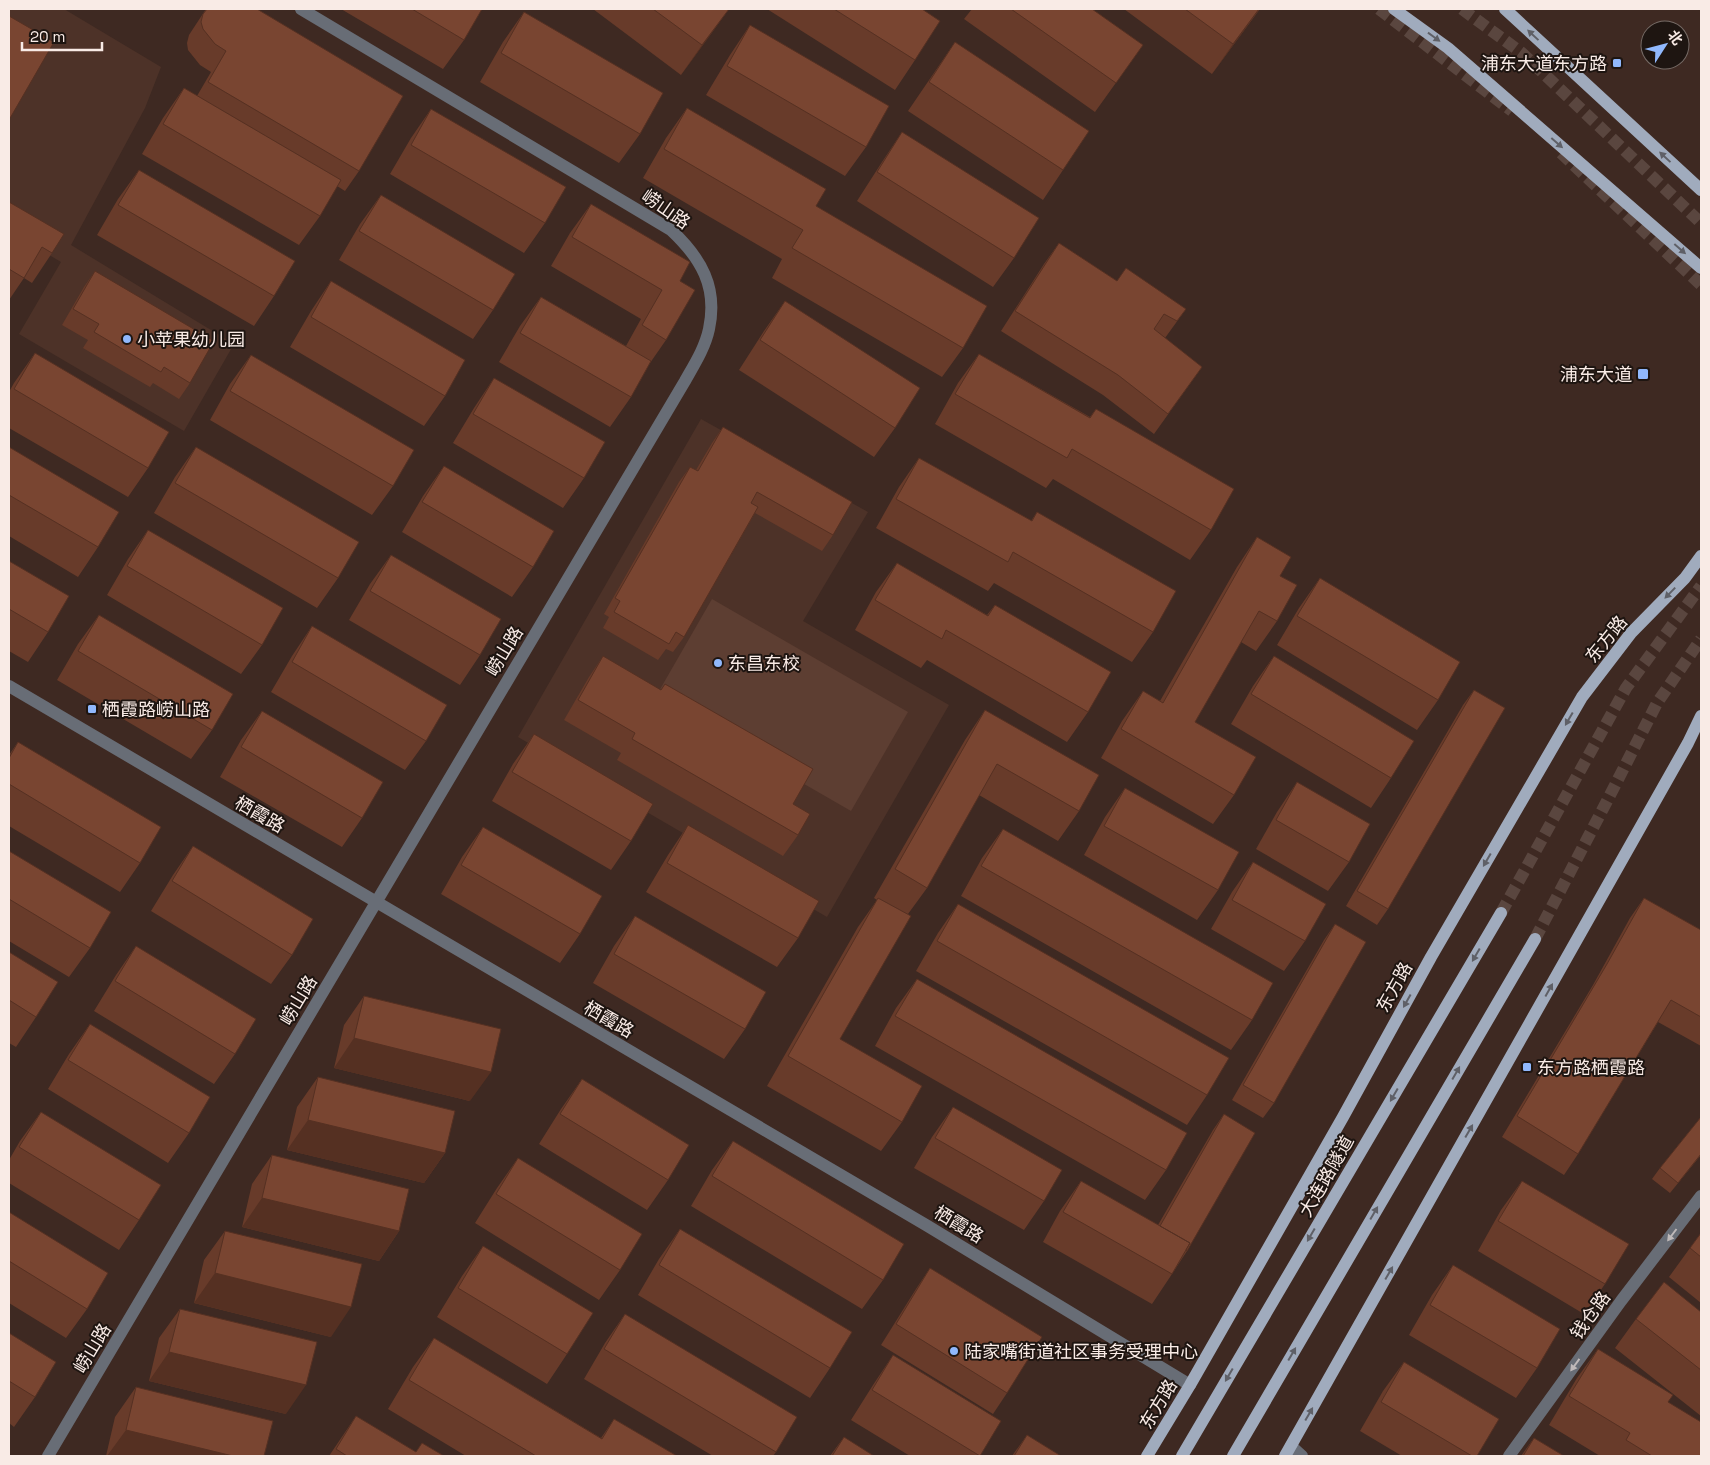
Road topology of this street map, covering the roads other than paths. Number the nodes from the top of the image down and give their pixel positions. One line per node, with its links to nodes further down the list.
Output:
1 (301, 9): 9 (street, 崂山路)
2 (1394, 9): 5 (main road, one-way to 5)
3 (1505, 9): 4 (main road, one-way to 3)
4 (1701, 190)
5 (1701, 268)
6 (1701, 556): 13 (main road, 东方路, one-way to 13)
7 (9, 686): 9 (street, 栖霞路)
8 (1701, 716): 14 (main road, one-way to 8)
9 (376, 902): 13 (street, 栖霞路); 15 (street, 崂山路)
10 (1501, 913): 17 (main road, 大连路隧道, one-way to 17)
11 (1535, 939): 18 (main road, one-way to 11)
12 (1701, 1196): 20 (street, 钱仓路, one-way to 20)
13 (1190, 1385): 16 (main road, 东方路)
14 (1288, 1451): 19 (street)
15 (48, 1456)
16 (1147, 1456)
17 (1182, 1456)
18 (1233, 1456)
19 (1302, 1456)
20 (1509, 1456)

